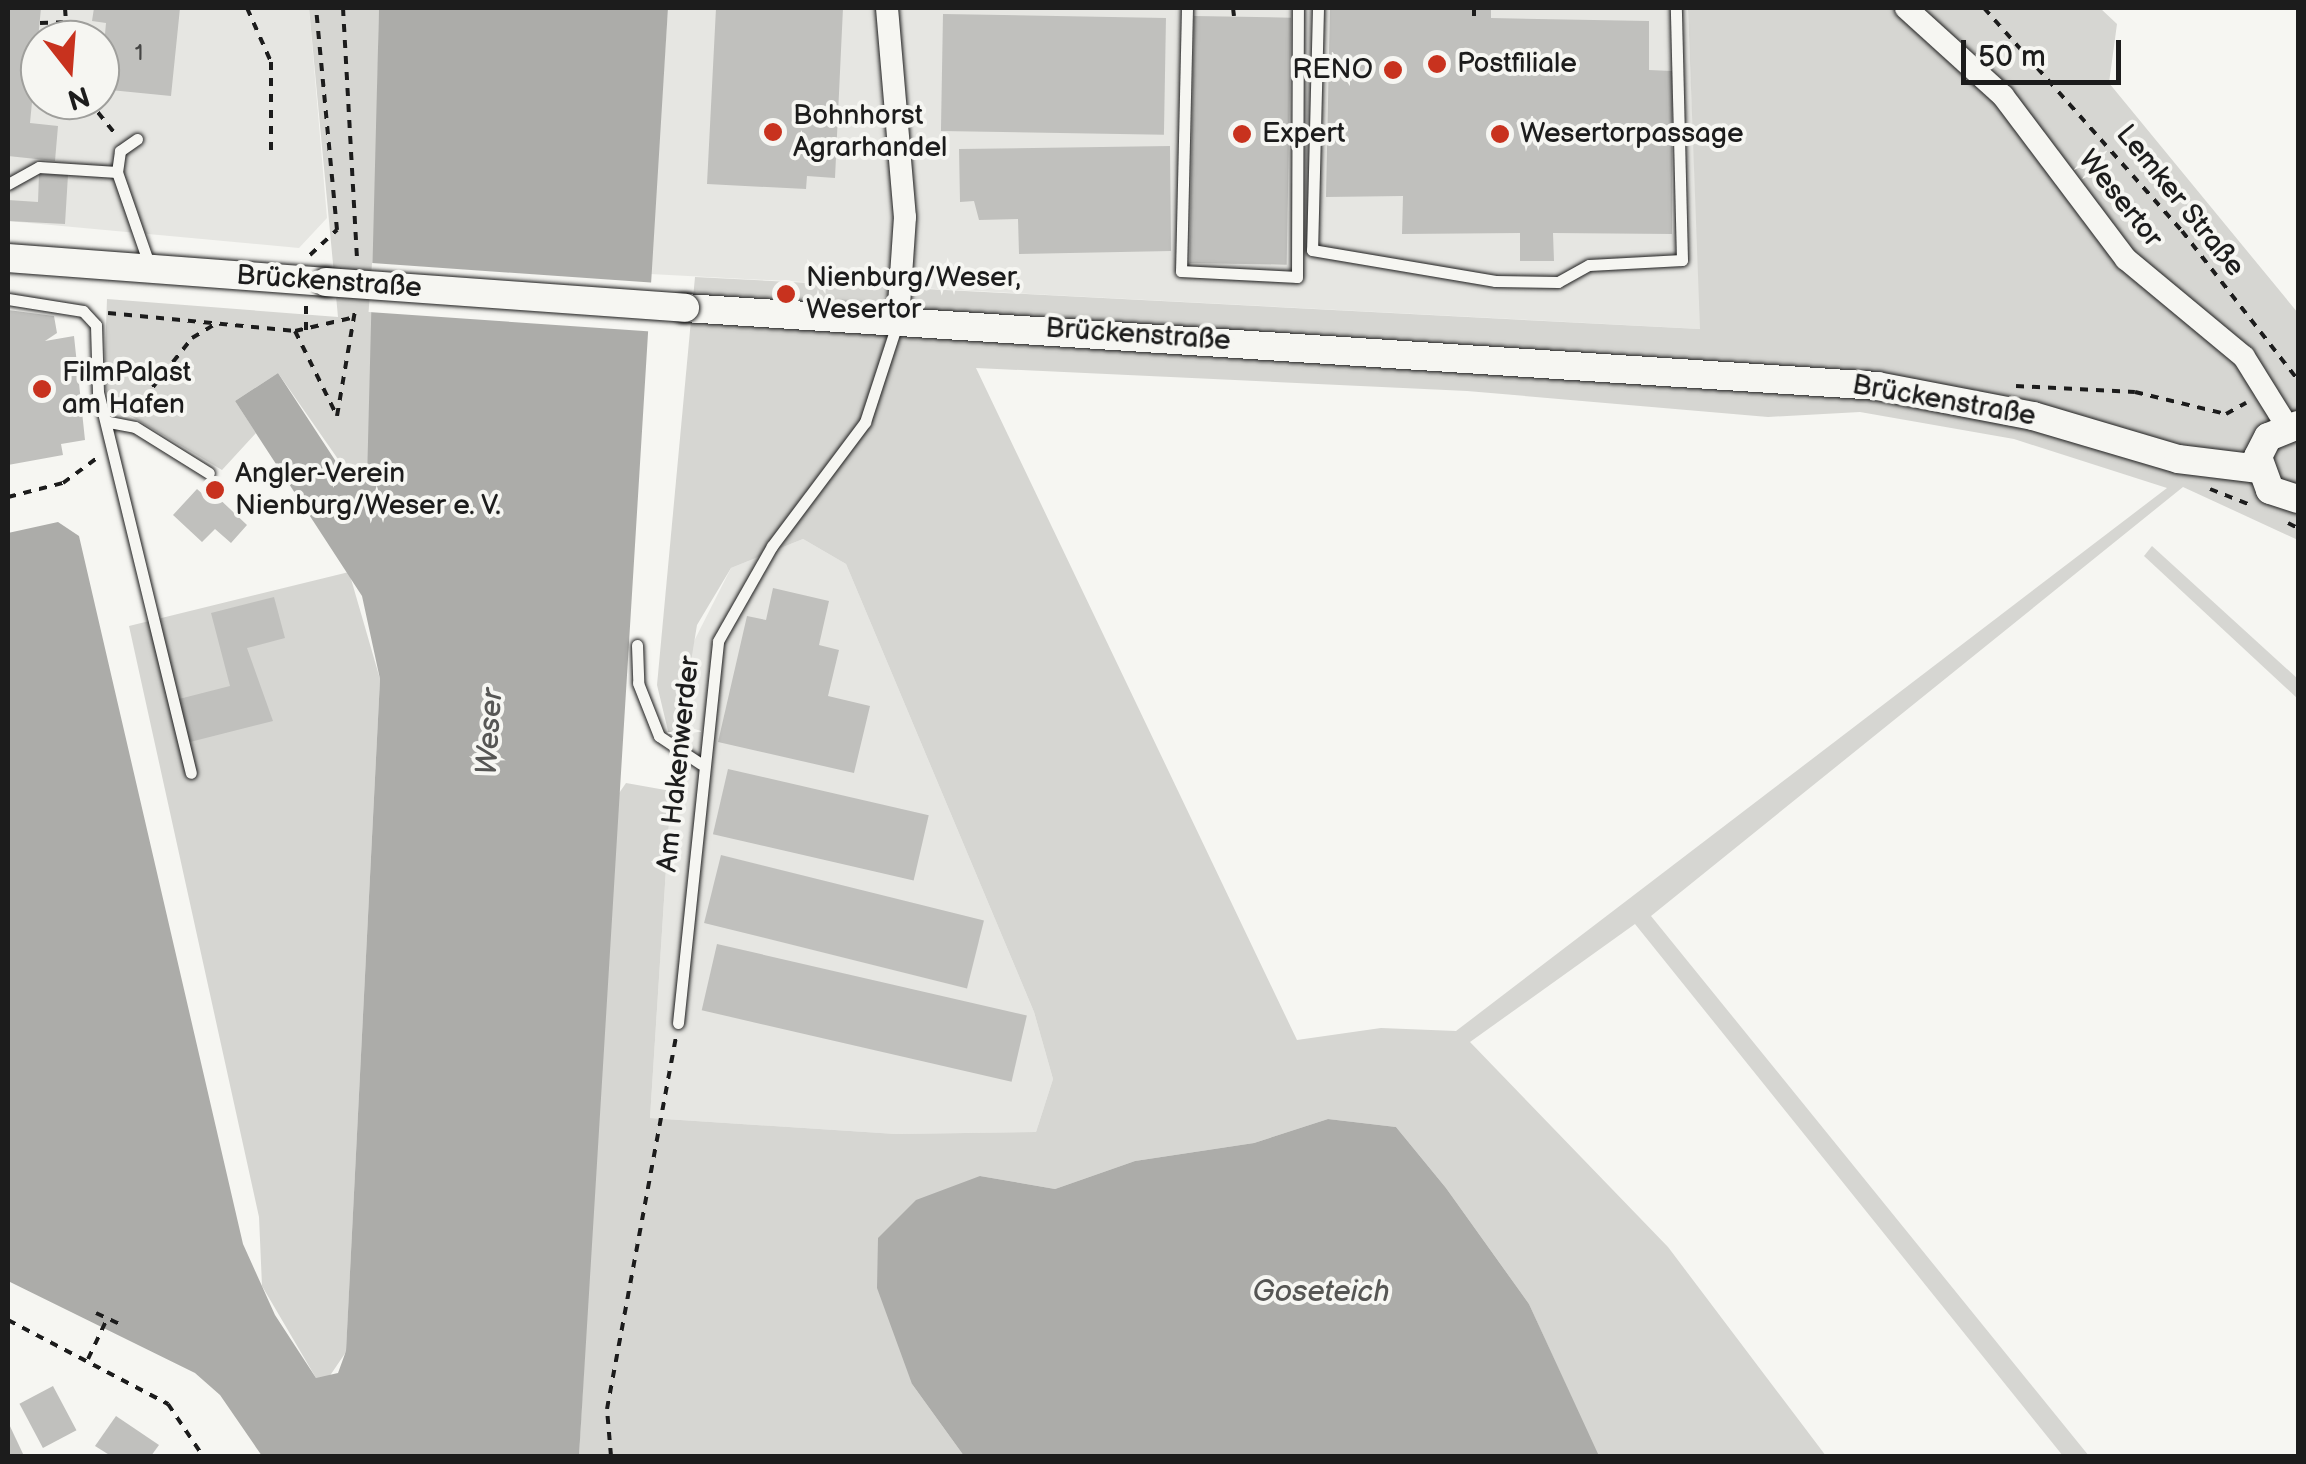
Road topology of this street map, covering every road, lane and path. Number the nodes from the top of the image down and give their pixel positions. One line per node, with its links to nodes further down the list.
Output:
1 (246, 8): 17 (path)
2 (316, 8): 20 (path)
3 (343, 8): 22 (path)
4 (887, 8): 27 (street)
5 (1186, 8): 7 (lane)
6 (1234, 8): 13 (path)
7 (1298, 8)
8 (1318, 8): 10 (lane)
9 (1474, 8): 14 (path)
10 (1676, 8)
11 (1906, 8): 32 (street, Wesertor)
12 (1984, 8): 31 (path, Lemker Straße)
13 (1234, 16)
14 (1474, 16)
15 (108, 120): 16 (path)
16 (132, 143): 18 (lane)
17 (271, 153)
18 (117, 172): 19 (lane); 23 (lane)
19 (8, 184)
20 (308, 257)
21 (8, 258): 23 (street, Brückenstraße)
22 (357, 260)
23 (150, 267): 24 (street, Brückenstraße)
24 (316, 292): 27 (street, Brückenstraße, bridge); 29 (path)
25 (8, 299): 26 (lane)
26 (92, 319): 28 (path); 34 (lane)
27 (898, 320): 33 (street, Brückenstraße); 45 (lane, Am Hakenwerder)
28 (214, 326): 30 (path); 34 (path)
29 (306, 330): 30 (path); 30 (path)
30 (295, 332)
31 (2296, 379): 32 (path)
32 (2268, 391): 33 (path); 35 (street, Wesertor)
33 (1974, 403): 36 (street, Brückenstraße)
34 (109, 422): 37 (lane); 39 (path); 46 (lane)
35 (2293, 425): 36 (street)
36 (2258, 468): 40 (street)
37 (210, 473)
38 (2204, 487): 41 (path)
39 (8, 497)
40 (2298, 499)
41 (2262, 510)
42 (2274, 516): 43 (path)
43 (2298, 528)
44 (637, 644): 45 (lane)
45 (701, 764): 47 (lane, Am Hakenwerder)
46 (191, 773)
47 (678, 1023): 54 (path)
48 (96, 1313): 49 (path)
49 (107, 1319): 51 (path); 52 (path)
50 (8, 1320): 52 (path)
51 (120, 1324)
52 (88, 1360): 53 (path)
53 (203, 1456)
54 (611, 1456)

